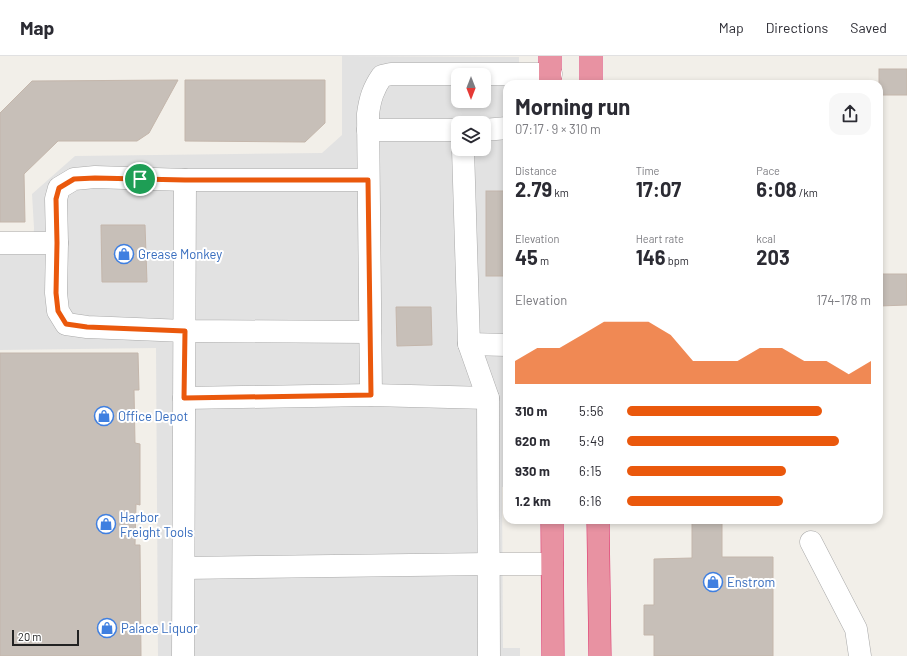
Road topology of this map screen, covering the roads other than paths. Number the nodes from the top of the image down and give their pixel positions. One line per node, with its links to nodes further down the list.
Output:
1 (591, 56): 3 (highway)
2 (550, 71): 6 (lane)
3 (591, 80)
4 (503, 128): 5 (lane)
5 (491, 129)
6 (368, 130): 7 (lane); 10 (lane)
7 (451, 130)
8 (463, 156): 15 (lane)
9 (185, 180): 10 (lane); 12 (lane); 13 (lane)
10 (368, 180): 14 (lane)
11 (0, 243): 12 (lane)
12 (57, 243): 13 (lane)
13 (185, 331): 14 (lane); 18 (lane)
14 (370, 332): 17 (lane)
15 (469, 344): 16 (lane); 19 (lane)
16 (503, 344)
17 (371, 395): 18 (lane); 19 (lane)
18 (184, 398): 25 (lane)
19 (488, 398): 23 (lane)
20 (552, 524): 24 (highway)
21 (598, 524): 29 (highway)
22 (811, 542): 30 (lane)
23 (489, 564): 24 (lane); 25 (lane); 27 (lane)
24 (552, 564): 28 (highway)
25 (184, 568): 26 (lane)
26 (183, 656)
27 (489, 656)
28 (552, 656)
29 (600, 656)
30 (860, 656)

